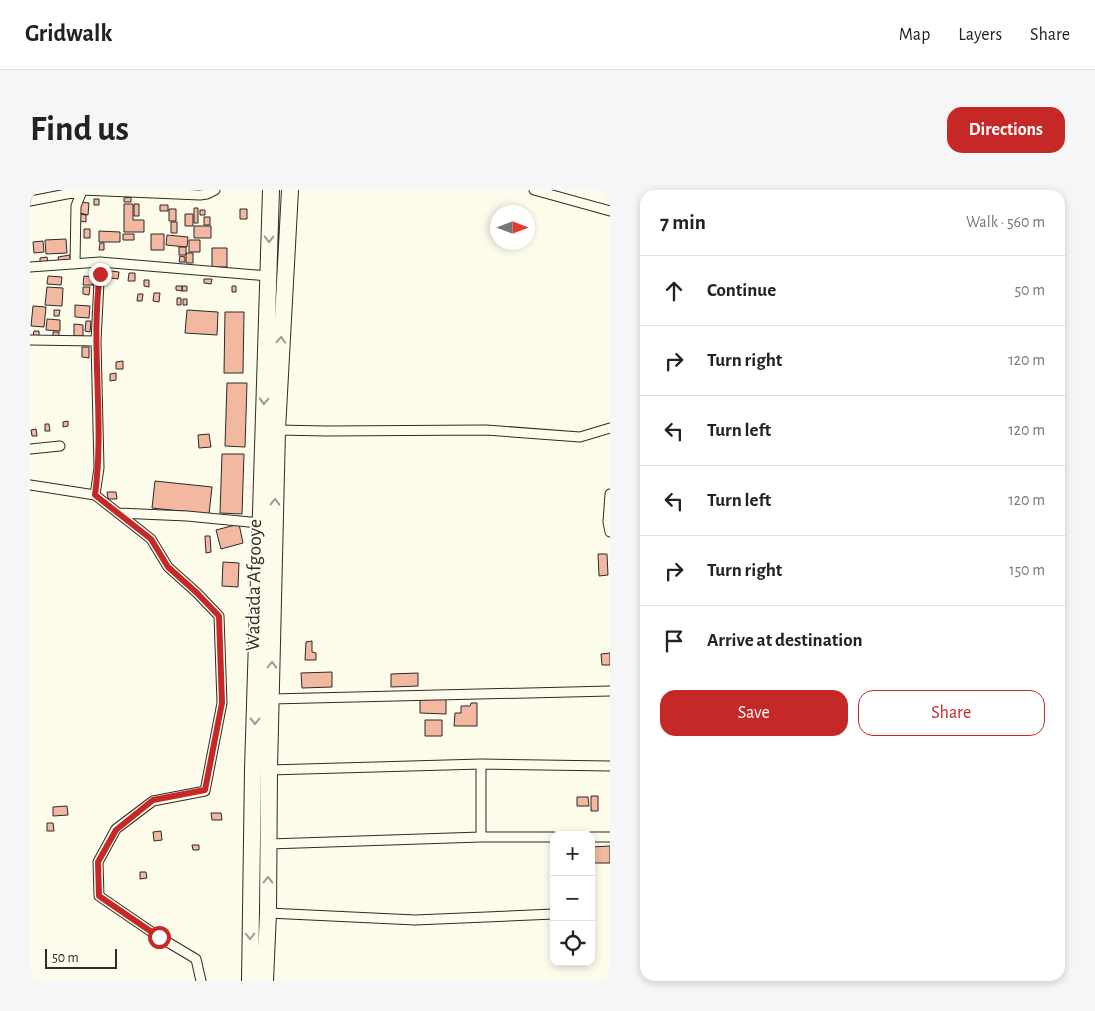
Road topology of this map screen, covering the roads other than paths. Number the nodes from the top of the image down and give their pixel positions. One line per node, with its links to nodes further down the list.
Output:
1 (215, 190): 5 (street)
2 (271, 190): 11 (highway, Wadada Afgooye, one-way to 11)
3 (290, 190): 15 (highway, Wadada Afgooye, one-way to 3)
4 (534, 190): 7 (street)
5 (82, 191): 6 (street); 9 (street)
6 (30, 201)
7 (610, 211)
8 (100, 262): 9 (street); 11 (street); 13 (street)
9 (75, 264): 10 (street)
10 (30, 267)
11 (268, 276): 22 (highway, Wadada Afgooye, one-way to 22)
12 (30, 340): 13 (street)
13 (96, 341): 20 (street)
14 (610, 428): 15 (street)
15 (277, 430): 25 (highway, Wadada Afgooye, one-way to 15)
16 (60, 446): 17 (street)
17 (30, 448)
18 (30, 485): 20 (street)
19 (610, 494): 23 (street)
20 (95, 495): 21 (street)
21 (118, 513): 22 (street); 36 (street)
22 (260, 523): 37 (highway, Wadada Afgooye, one-way to 37)
23 (610, 532)
24 (610, 691): 25 (street)
25 (271, 699): 28 (highway, Wadada Afgooye)
26 (481, 764): 27 (street); 28 (street); 29 (street)
27 (610, 766)
28 (269, 770): 33 (highway, Wadada Afgooye)
29 (481, 837): 30 (street); 33 (street)
30 (550, 837)
31 (595, 837): 32 (street)
32 (610, 838)
33 (269, 844): 34 (highway, Wadada Afgooye, one-way to 33)
34 (268, 913): 35 (street); 38 (highway, Wadada Afgooye)
35 (550, 914)
36 (201, 981)
37 (250, 981)
38 (265, 981)

